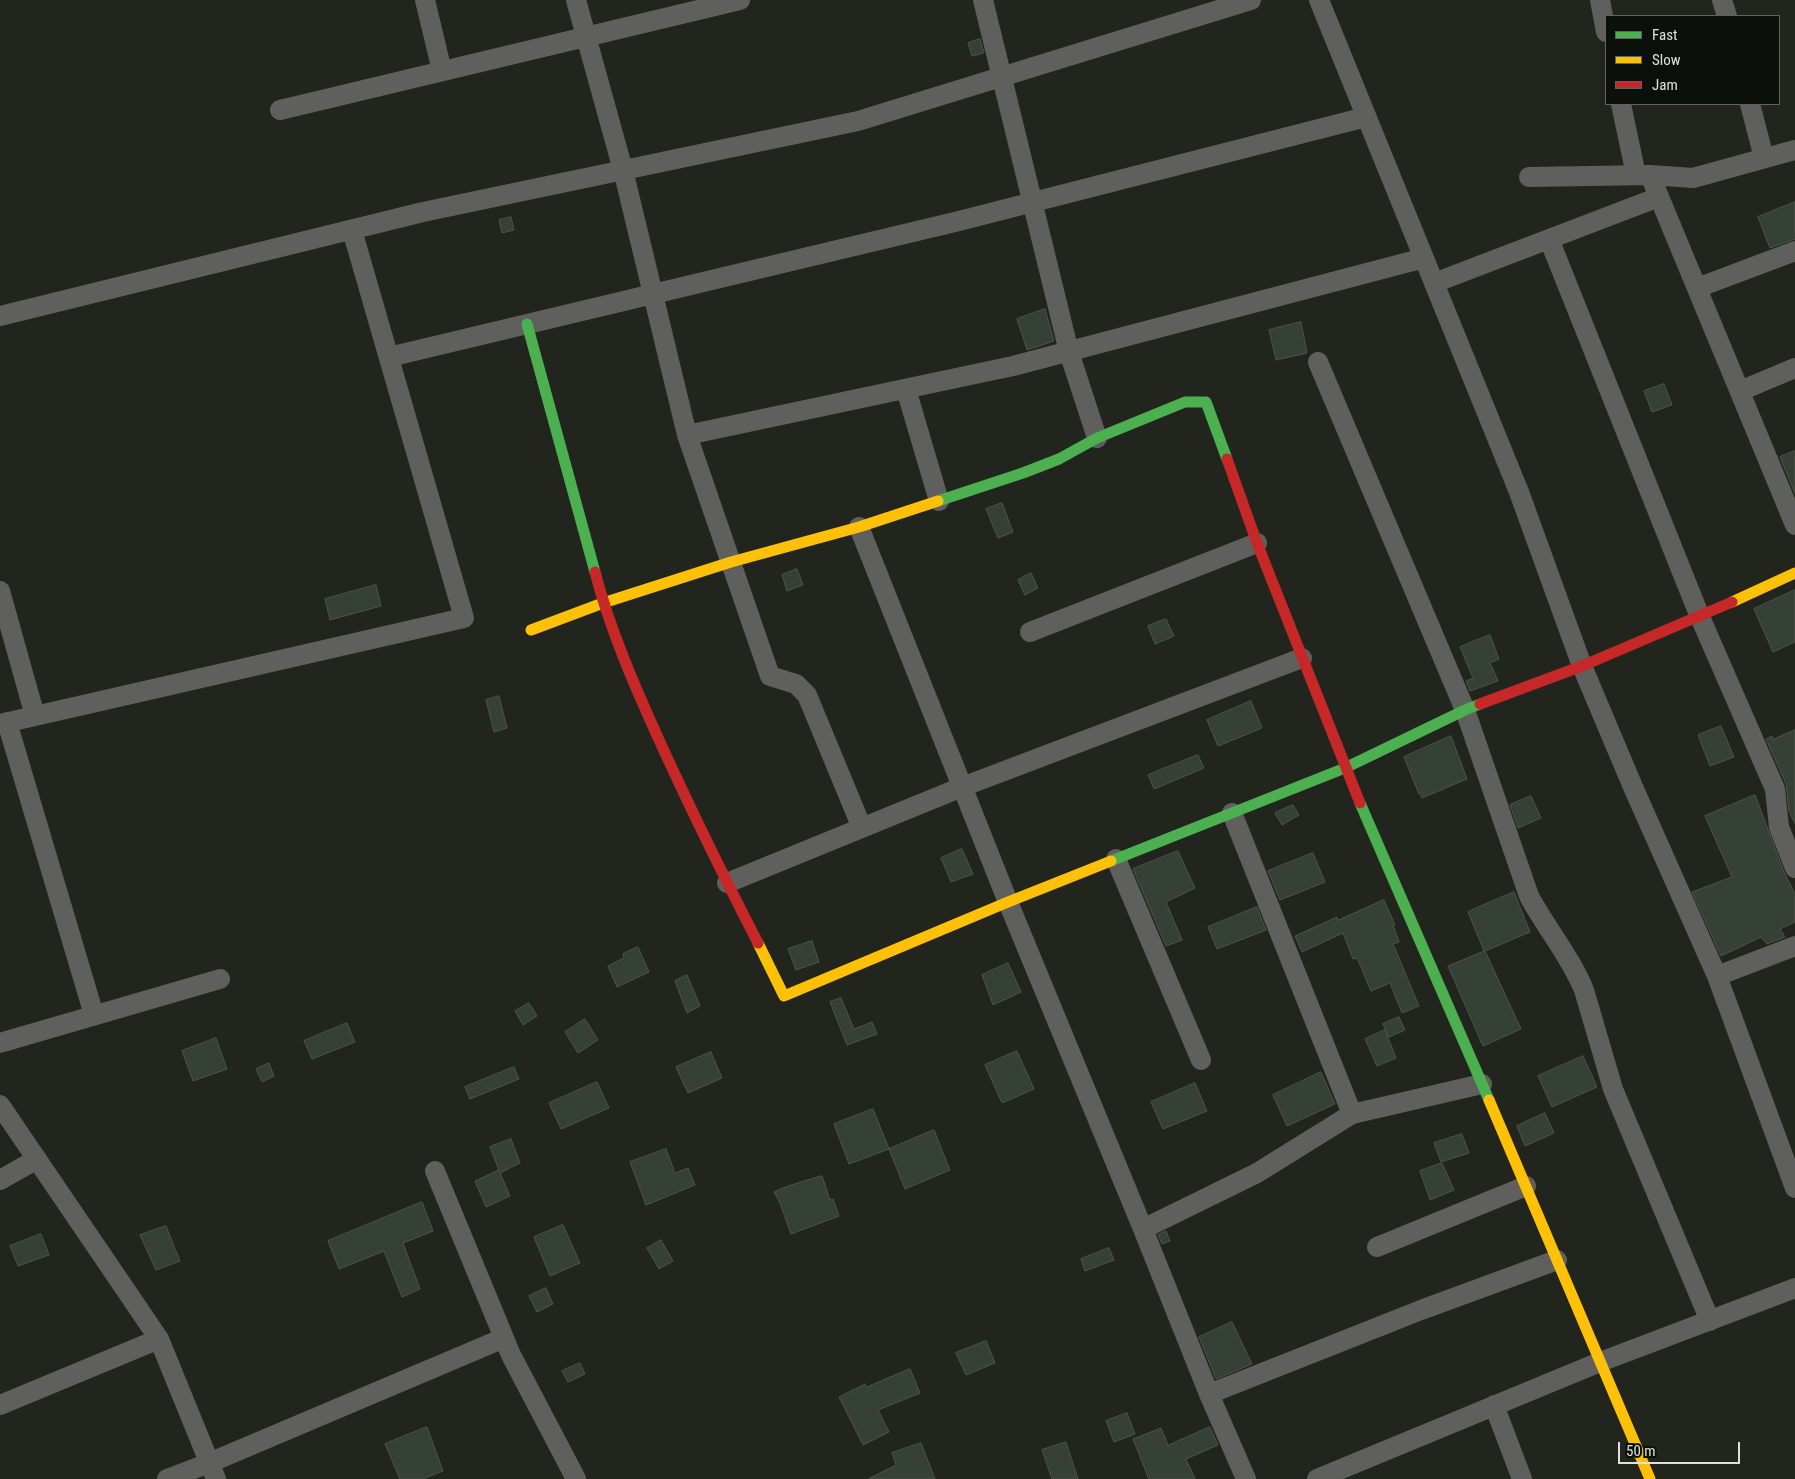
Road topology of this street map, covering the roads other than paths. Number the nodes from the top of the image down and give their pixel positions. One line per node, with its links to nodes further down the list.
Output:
1 (425, 0): 12 (street)
2 (576, 0): 11 (street)
3 (740, 0): 11 (street)
4 (983, 0): 13 (street)
5 (1251, 0): 13 (street)
6 (1319, 0): 17 (street)
7 (1600, 0): 10 (street)
8 (1722, 0): 9 (street)
9 (1726, 15)
10 (1605, 27)
11 (585, 37): 12 (street); 20 (street)
12 (442, 71): 16 (street)
13 (1003, 76): 20 (street); 24 (street)
14 (1621, 105): 21 (street)
15 (1750, 105): 19 (street)
16 (280, 110)
17 (1366, 116): 24 (street); 28 (street)
18 (1795, 150): 19 (street)
19 (1764, 158): 21 (street)
20 (623, 170): 25 (street); 31 (street)
21 (1643, 175): 22 (street); 23 (street)
22 (1529, 177)
23 (1659, 197): 26 (street); 30 (street)
24 (1034, 202): 31 (street); 34 (street)
25 (352, 230): 32 (street); 35 (street)
26 (1549, 239): 29 (street); 50 (street)
27 (1795, 251): 30 (street)
28 (1424, 258): 29 (street); 34 (street)
29 (1434, 283): 54 (street)
30 (1697, 288): 39 (street)
31 (653, 295): 33 (street); 40 (street)
32 (0, 316)
33 (527, 324): 35 (street); 49 (street)
34 (1069, 352): 38 (street); 41 (street)
35 (389, 357): 56 (street)
36 (1318, 362): 55 (street)
37 (1795, 368): 39 (street)
38 (906, 389): 40 (street); 42 (street)
39 (1740, 390): 43 (street)
40 (687, 435): 46 (street)
41 (1097, 438): 42 (street); 45 (street)
42 (939, 501): 44 (street)
43 (1795, 525)
44 (859, 527): 46 (street); 59 (street)
45 (1257, 543): 52 (street); 53 (street)
46 (731, 562): 49 (street); 61 (street)
47 (1795, 573): 50 (street)
48 (0, 590): 56 (street)
49 (603, 603): 51 (street); 64 (street)
50 (1700, 617): 54 (street); 63 (street)
51 (530, 630)
52 (1030, 632)
53 (1302, 658): 58 (street); 59 (street)
54 (1582, 666): 55 (street); 67 (street)
55 (1465, 710): 58 (street); 84 (street)
56 (35, 716): 57 (street)
57 (3, 723): 69 (street)
58 (1345, 768): 60 (street); 72 (street)
59 (962, 787): 61 (street); 65 (street)
60 (1232, 813): 62 (street); 74 (street)
61 (862, 828): 64 (street)
62 (1116, 859): 65 (street); 71 (street)
63 (1795, 868)
64 (727, 883): 65 (street)
65 (1008, 902): 80 (street)
66 (1795, 946): 67 (street)
67 (1717, 976): 79 (street)
68 (220, 979): 69 (street)
69 (94, 1016): 70 (street)
70 (0, 1042)
71 (1201, 1060)
72 (1482, 1084): 74 (street); 78 (street)
73 (0, 1104): 75 (street)
74 (1352, 1114): 80 (street)
75 (37, 1159): 77 (street); 86 (street)
76 (435, 1171): 85 (street)
77 (0, 1180)
78 (1526, 1186): 81 (street); 82 (street)
79 (1795, 1188)
80 (1144, 1229): 88 (street)
81 (1377, 1247)
82 (1557, 1260): 87 (street); 88 (street)
83 (1795, 1288): 84 (street)
84 (1710, 1321): 87 (street)
85 (504, 1338): 91 (street); 93 (street)
86 (159, 1339): 89 (street); 91 (street)
87 (1600, 1362): 90 (street); 97 (street)
88 (1210, 1394): 94 (street)
89 (0, 1405)
90 (1494, 1406): 95 (street); 96 (street)
91 (212, 1471): 92 (street)
92 (168, 1479)
93 (576, 1479)
94 (1246, 1479)
95 (1317, 1479)
96 (1522, 1479)
97 (1650, 1479)

